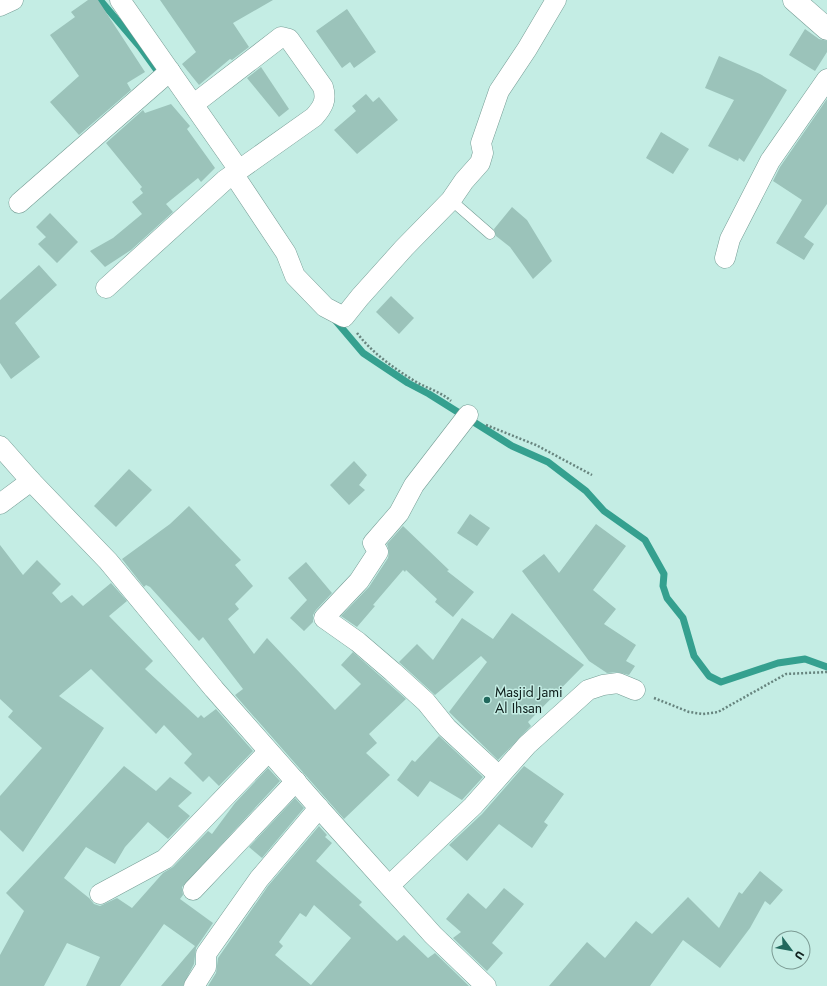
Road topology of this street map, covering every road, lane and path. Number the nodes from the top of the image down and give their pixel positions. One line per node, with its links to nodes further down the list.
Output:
1 (13, 0): 5 (street)
2 (120, 0): 7 (street)
3 (556, 0): 11 (street)
4 (794, 0): 6 (street)
5 (0, 6)
6 (827, 29)
7 (170, 71): 9 (street); 12 (street)
8 (827, 79): 14 (street)
9 (194, 104): 10 (street); 10 (street)
10 (236, 172): 11 (street); 15 (street)
11 (450, 200): 13 (lane)
12 (19, 203)
13 (490, 234)
14 (725, 258)
15 (106, 288)
16 (468, 415): 23 (street)
17 (0, 446): 18 (street)
18 (31, 481): 19 (street); 22 (street)
19 (0, 504)
20 (827, 672): 21 (path)
21 (635, 690): 23 (street)
22 (268, 752): 24 (street); 28 (street)
23 (499, 776): 26 (street)
24 (296, 781): 25 (street); 27 (street)
25 (319, 808): 26 (street); 29 (street)
26 (390, 885): 30 (street)
27 (193, 890)
28 (100, 894)
29 (194, 986)
30 (486, 986)

